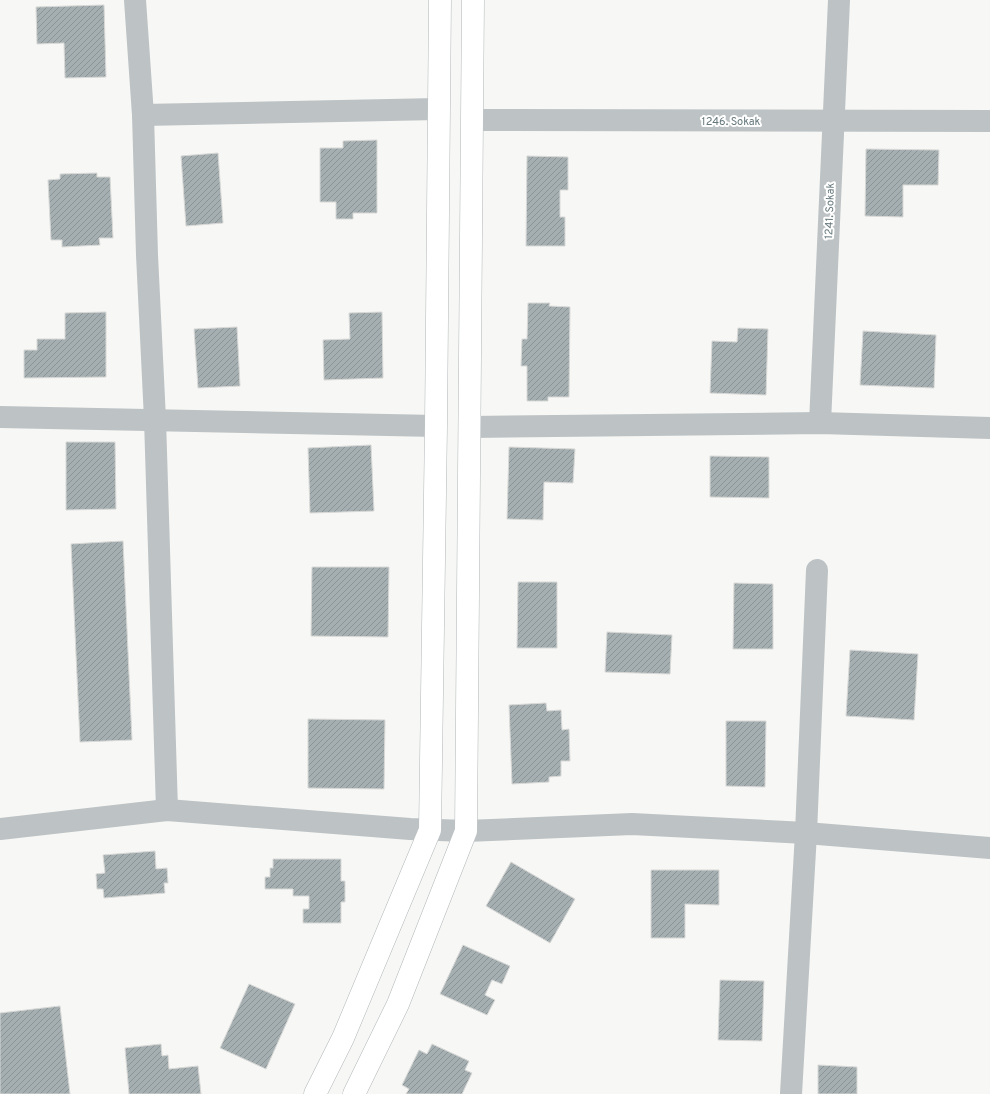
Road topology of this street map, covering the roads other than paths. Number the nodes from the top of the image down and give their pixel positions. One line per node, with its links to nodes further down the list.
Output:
1 (135, 0): 6 (street)
2 (440, 0): 5 (main road)
3 (474, 0): 7 (main road)
4 (839, 0): 8 (street, 1241. Sokak)
5 (438, 109): 6 (street); 13 (main road)
6 (142, 115): 11 (street)
7 (473, 120): 8 (street, 1246. Sokak); 14 (main road)
8 (833, 121): 9 (street, 1246. Sokak); 12 (street, 1241. Sokak)
9 (990, 121)
10 (0, 417): 11 (street)
11 (155, 419): 13 (street); 17 (street)
12 (820, 422): 14 (street); 15 (street)
13 (436, 426): 19 (main road)
14 (471, 427): 20 (main road)
15 (990, 428)
16 (817, 570): 21 (street)
17 (167, 810): 18 (street); 19 (street)
18 (0, 829)
19 (430, 830): 20 (street); 23 (main road)
20 (466, 831): 21 (street); 24 (main road)
21 (806, 833): 22 (street); 25 (street)
22 (990, 848)
23 (315, 1094)
24 (354, 1094)
25 (791, 1094)

